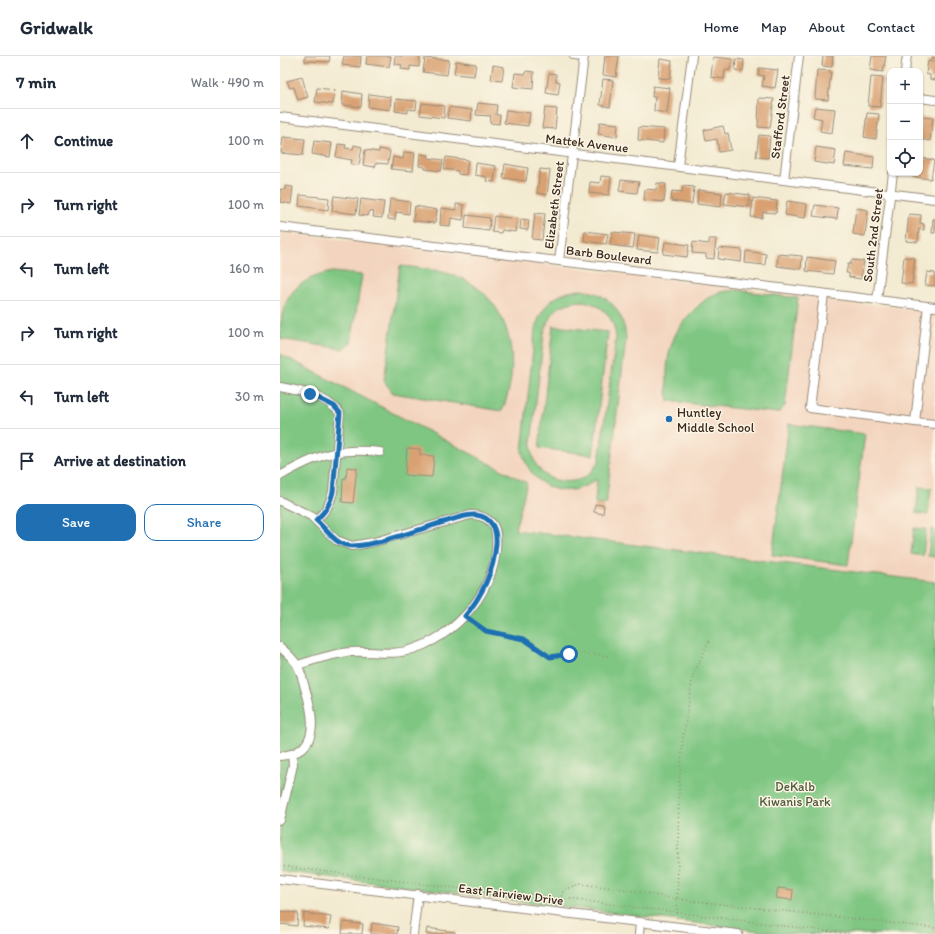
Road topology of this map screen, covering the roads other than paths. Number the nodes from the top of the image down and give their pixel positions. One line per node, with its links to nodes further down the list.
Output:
1 (574, 56): 5 (street)
2 (692, 56): 11 (street)
3 (799, 56): 13 (street, Stafford Street)
4 (907, 56): 6 (street)
5 (584, 57): 10 (street, Elizabeth Street)
6 (905, 68)
7 (923, 98): 8 (street)
8 (935, 100)
9 (280, 117): 10 (street, Mattek Avenue)
10 (572, 154): 11 (street, Mattek Avenue); 17 (street, Elizabeth Street)
11 (678, 166): 13 (street, Mattek Avenue)
12 (893, 176): 14 (street, South 2nd Street)
13 (784, 180): 14 (street, Mattek Avenue)
14 (890, 194): 15 (street, Mattek Avenue); 19 (street, South 2nd Street)
15 (935, 199)
16 (280, 227): 17 (street, Barb Boulevard)
17 (559, 261): 18 (street, Barb Boulevard)
18 (824, 294): 19 (street, Barb Boulevard); 22 (street)
19 (877, 300): 20 (street, Barb Boulevard)
20 (932, 307): 22 (street)
21 (280, 387): 24 (street)
22 (915, 422): 23 (street)
23 (935, 424)
24 (337, 452): 25 (street); 26 (street); 28 (street)
25 (380, 452)
26 (280, 476)
27 (280, 501): 28 (street)
28 (316, 520): 30 (street)
29 (280, 647): 30 (street)
30 (298, 665): 31 (street)
31 (292, 754): 32 (street); 33 (street)
32 (280, 756)
33 (280, 820)
34 (280, 879): 35 (street, East Fairview Drive)
35 (418, 894): 36 (street, East Fairview Drive); 37 (street)
36 (640, 922): 38 (street); 39 (street, East Fairview Drive)
37 (413, 934)
38 (639, 934)
39 (738, 934)

